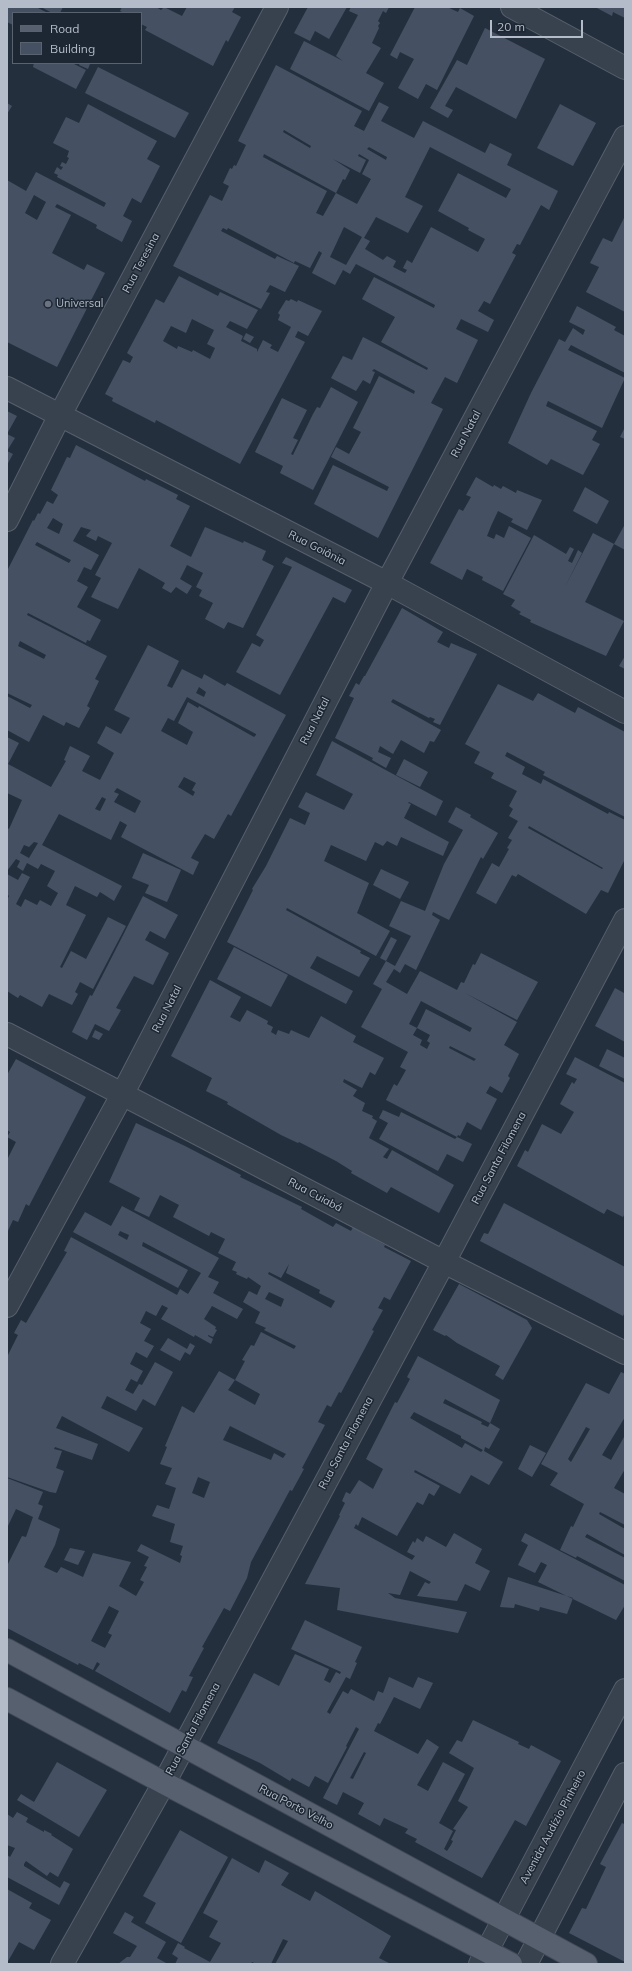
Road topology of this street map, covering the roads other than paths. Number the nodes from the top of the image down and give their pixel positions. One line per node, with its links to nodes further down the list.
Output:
1 (278, 7): 6 (street, Rua Teresina)
2 (512, 7): 3 (street)
3 (625, 68)
4 (625, 136): 8 (street, Rua Natal)
5 (7, 388): 6 (street, Rua Goiânia)
6 (60, 415): 7 (street, Rua Teresina); 8 (street, Rua Goiânia)
7 (7, 520)
8 (386, 583): 9 (street, Rua Goiânia); 12 (street, Rua Natal)
9 (625, 712)
10 (625, 920): 13 (street, Rua Santa Filomena)
11 (7, 1034): 12 (street, Rua Cuiabá)
12 (122, 1095): 13 (street, Rua Cuiabá); 14 (street, Rua Natal)
13 (444, 1262): 15 (street, Rua Cuiabá); 19 (street, Rua Santa Filomena)
14 (7, 1306)
15 (625, 1353)
16 (7, 1650): 19 (main road, Rua Porto Velho)
17 (625, 1690): 22 (street, Avenida Audízio Pinheiro)
18 (7, 1698): 21 (main road)
19 (183, 1746): 21 (street, Rua Santa Filomena); 22 (main road, Rua Porto Velho)
20 (625, 1774): 23 (street)
21 (164, 1783): 24 (main road); 25 (street, Rua Santa Filomena)
22 (504, 1919): 23 (main road, Rua Porto Velho); 24 (street, Avenida Audízio Pinheiro)
23 (539, 1939): 27 (street); 28 (main road, Rua Porto Velho)
24 (483, 1957): 26 (main road)
25 (62, 1964)
26 (511, 1964)
27 (526, 1964)
28 (586, 1964)

